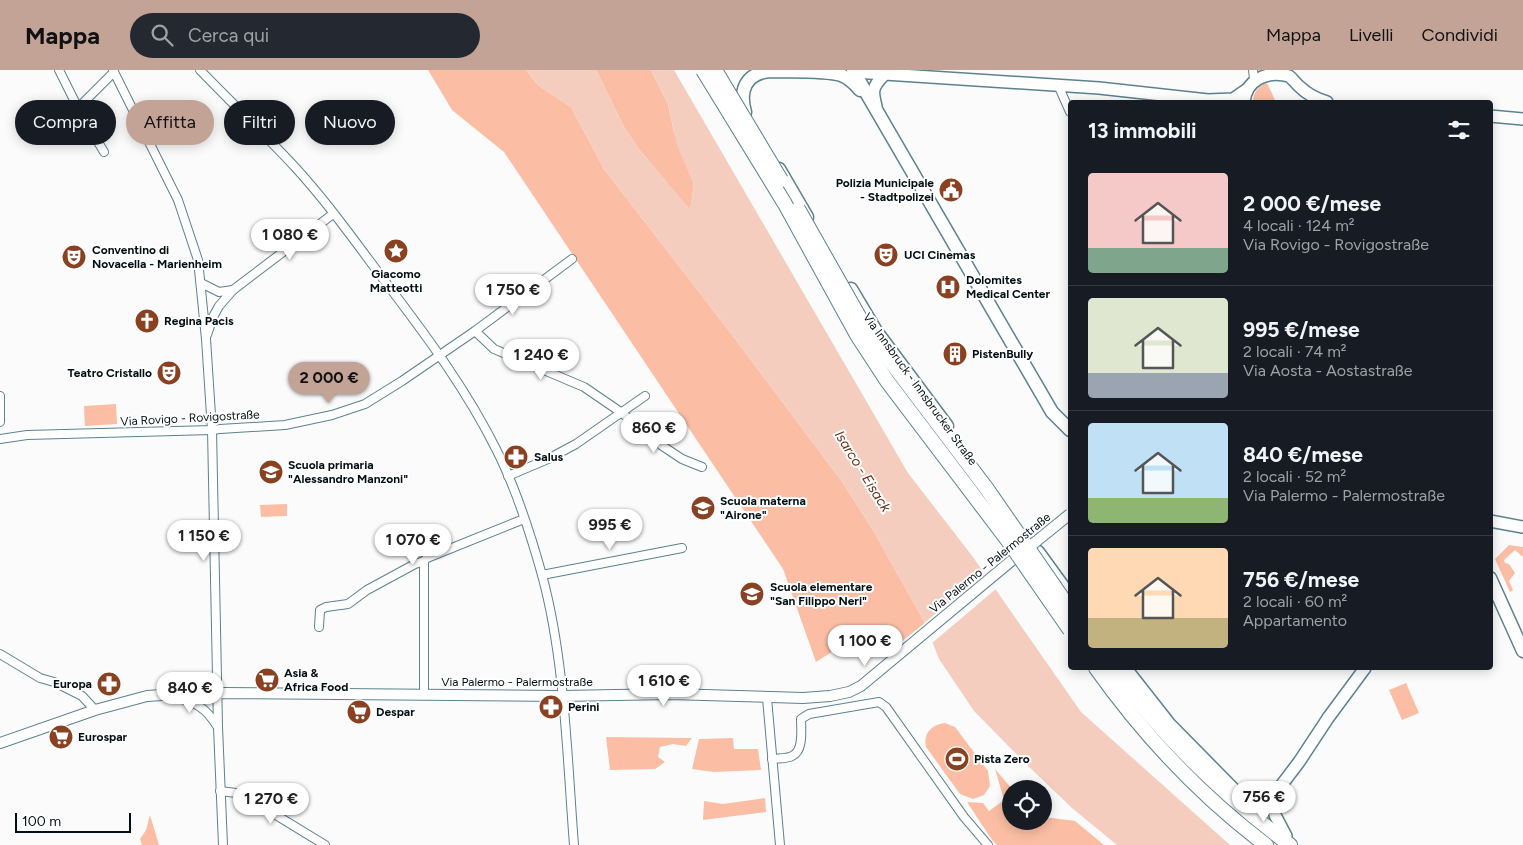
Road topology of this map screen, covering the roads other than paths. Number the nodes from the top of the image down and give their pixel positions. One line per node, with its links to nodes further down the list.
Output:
1 (59, 70): 14 (street)
2 (200, 70): 28 (street)
3 (703, 70): 60 (highway, bridge)
4 (715, 70): 57 (highway, bridge)
5 (721, 70): 23 (main road, Via Innsbruck - Innsbrucker Straße)
6 (114, 71): 15 (street); 30 (street)
7 (853, 71): 9 (main road); 22 (main road)
8 (1268, 71): 10 (main road); 12 (main road)
9 (884, 75): 11 (main road); 22 (main road)
10 (1254, 75): 13 (main road)
11 (1058, 85): 16 (main road); 21 (street)
12 (1299, 87): 19 (main road); 20 (main road)
13 (1246, 90): 17 (main road); 18 (main road)
14 (74, 100)
15 (86, 100)
16 (1201, 100)
17 (1222, 100)
18 (1244, 100)
19 (1302, 100)
20 (1322, 100)
21 (1068, 108)
22 (876, 109): 23 (main road); 37 (main road)
23 (745, 112): 44 (main road, Via Innsbruck - Innsbrucker Straße)
24 (1493, 116): 25 (main road)
25 (1523, 119)
26 (100, 145): 27 (street)
27 (104, 152)
28 (333, 214): 31 (street); 34 (street)
29 (572, 259): 32 (street, Via Rovigo - Rovigostraße)
30 (201, 283): 31 (street); 33 (street)
31 (233, 290): 33 (street)
32 (475, 331): 34 (street, Via Rovigo - Rovigostraße); 38 (street)
33 (206, 339): 41 (street)
34 (440, 355): 41 (street, Via Rovigo - Rovigostraße); 46 (street)
35 (0, 396): 39 (street)
36 (644, 396): 38 (street)
37 (1052, 412): 40 (main road); 42 (street)
38 (622, 413): 45 (street); 46 (street)
39 (0, 422)
40 (1068, 428)
41 (212, 430): 43 (street, Via Rovigo - Rovigostraße); 67 (street)
42 (1068, 435)
43 (0, 439)
44 (972, 460): 52 (main road); 56 (main road, Via Innsbruck - Innsbrucker Straße)
45 (702, 467)
46 (508, 476): 48 (street)
47 (1068, 516): 52 (street, Via Palermo - Palermostraße, bridge)
48 (524, 519): 53 (street); 54 (street)
49 (1493, 523): 50 (main road)
50 (1523, 527)
51 (682, 548): 54 (street)
52 (1023, 554): 58 (main road); 71 (street, Via Palermo - Palermostraße)
53 (424, 562): 59 (street); 68 (street)
54 (542, 575): 70 (street)
55 (1494, 592): 61 (main road)
56 (1068, 593)
57 (1068, 604)
58 (1068, 606)
59 (319, 627)
60 (1068, 627)
61 (1523, 652)
62 (0, 654): 72 (street)
63 (1098, 670): 83 (highway)
64 (1114, 670): 77 (highway)
65 (1127, 670): 77 (main road)
66 (1364, 670): 77 (main road)
67 (217, 693): 68 (street, Via Palermo - Palermostraße); 69 (street, Via Palermo - Palermostraße); 73 (street)
68 (424, 694): 70 (street, Via Palermo - Palermostraße)
69 (169, 695): 72 (street, Via Palermo - Palermostraße); 73 (street, Via Palermo - Palermostraße)
70 (562, 696): 71 (street, Via Palermo - Palermostraße); 80 (street)
71 (767, 698): 75 (street)
72 (94, 710): 74 (street, Via Palermo - Palermostraße)
73 (218, 727): 76 (street)
74 (0, 743)
75 (772, 759): 81 (street); 82 (street)
76 (220, 791): 78 (street); 79 (street)
77 (1288, 841): 84 (main road)
78 (223, 845)
79 (325, 845)
80 (574, 845)
81 (780, 845)
82 (988, 845)
83 (1266, 845)
84 (1298, 845)

